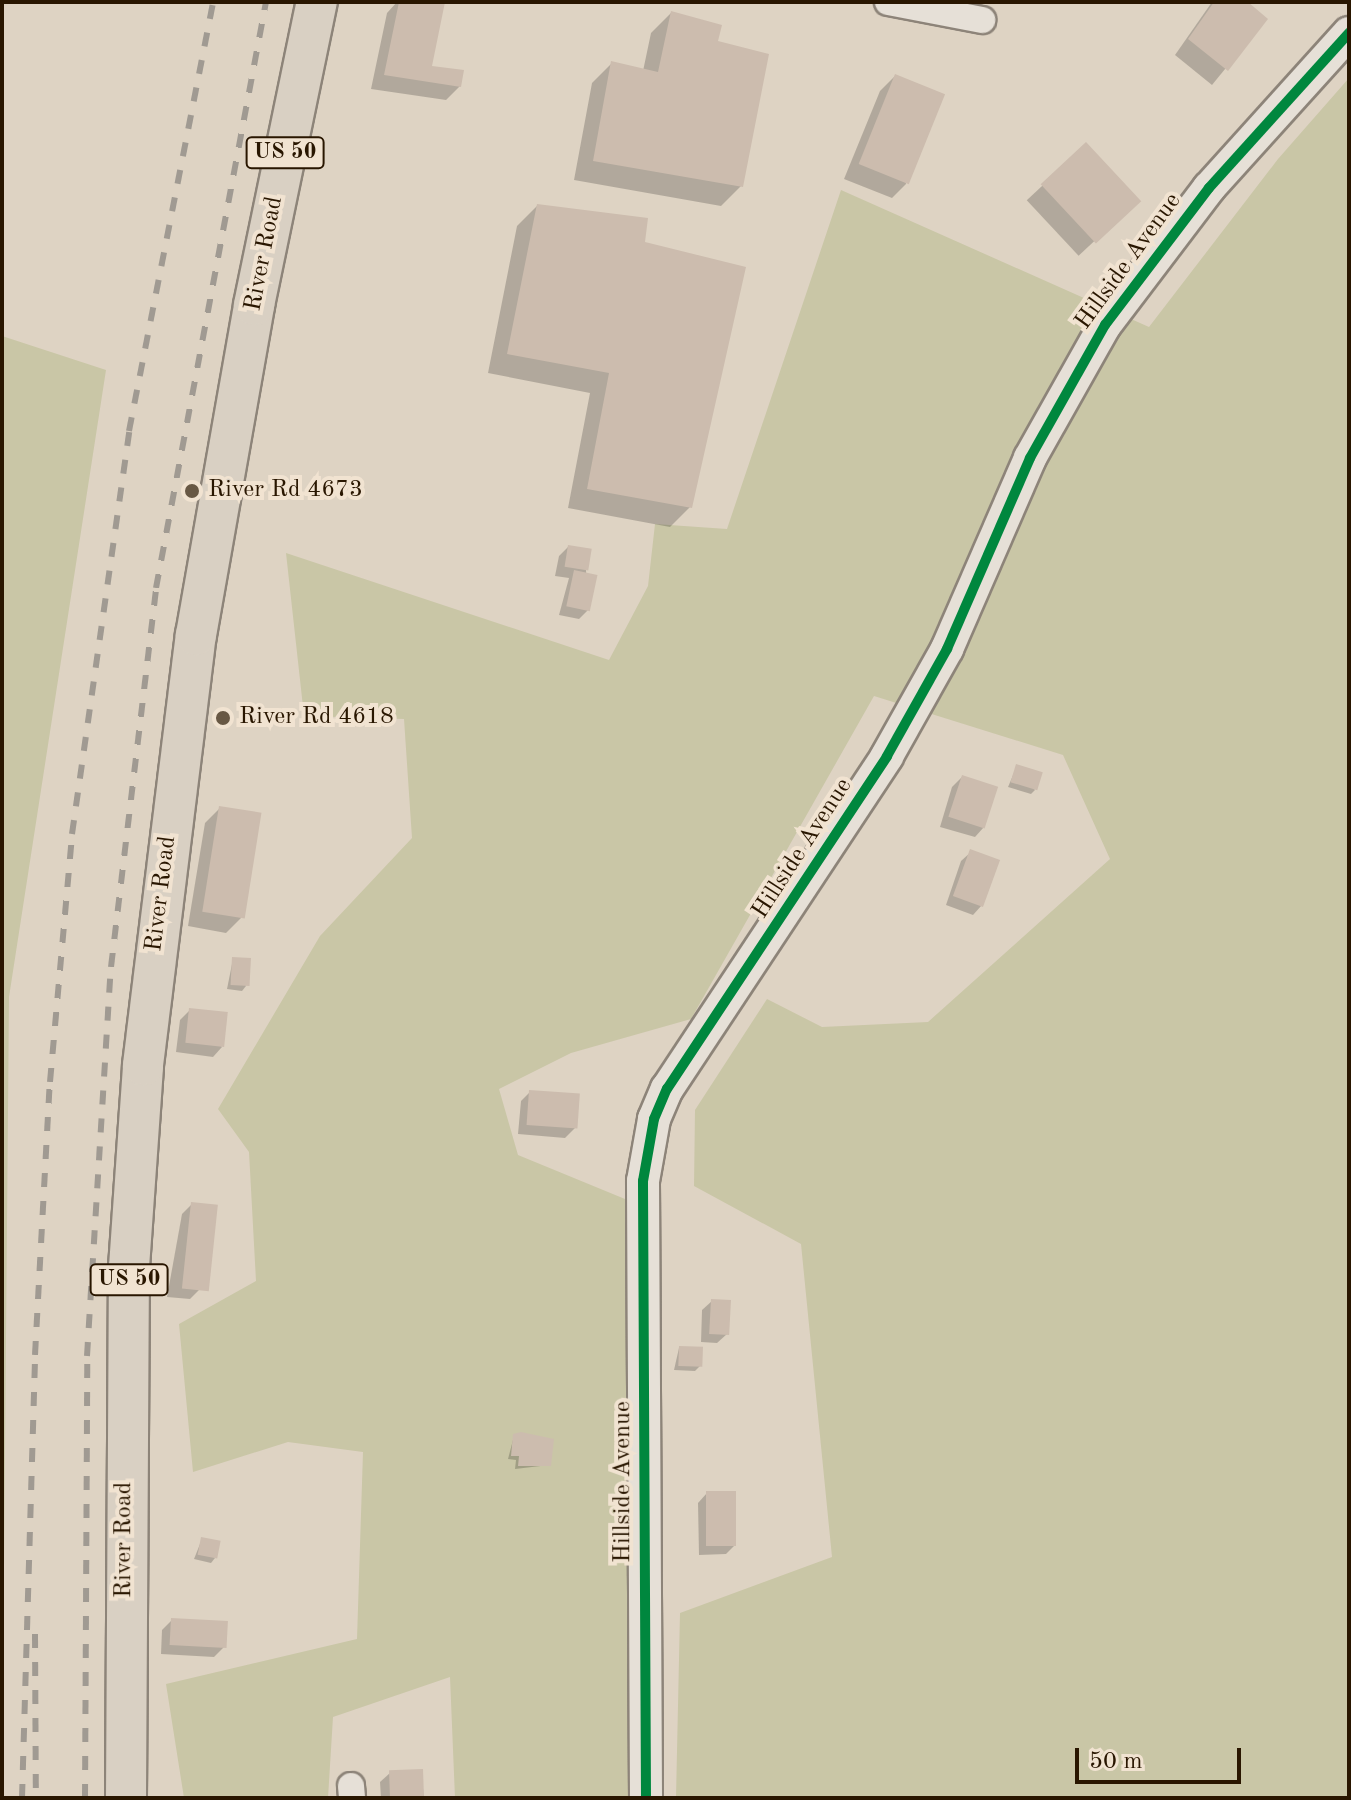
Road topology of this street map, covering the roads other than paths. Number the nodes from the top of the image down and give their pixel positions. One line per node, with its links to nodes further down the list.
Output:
1 (317, 2): 5 (main road, River Road / US 50)
2 (888, 2): 3 (street)
3 (982, 20)
4 (1349, 33): 6 (street, Hillside Avenue)
5 (126, 1798)
6 (646, 1798)

